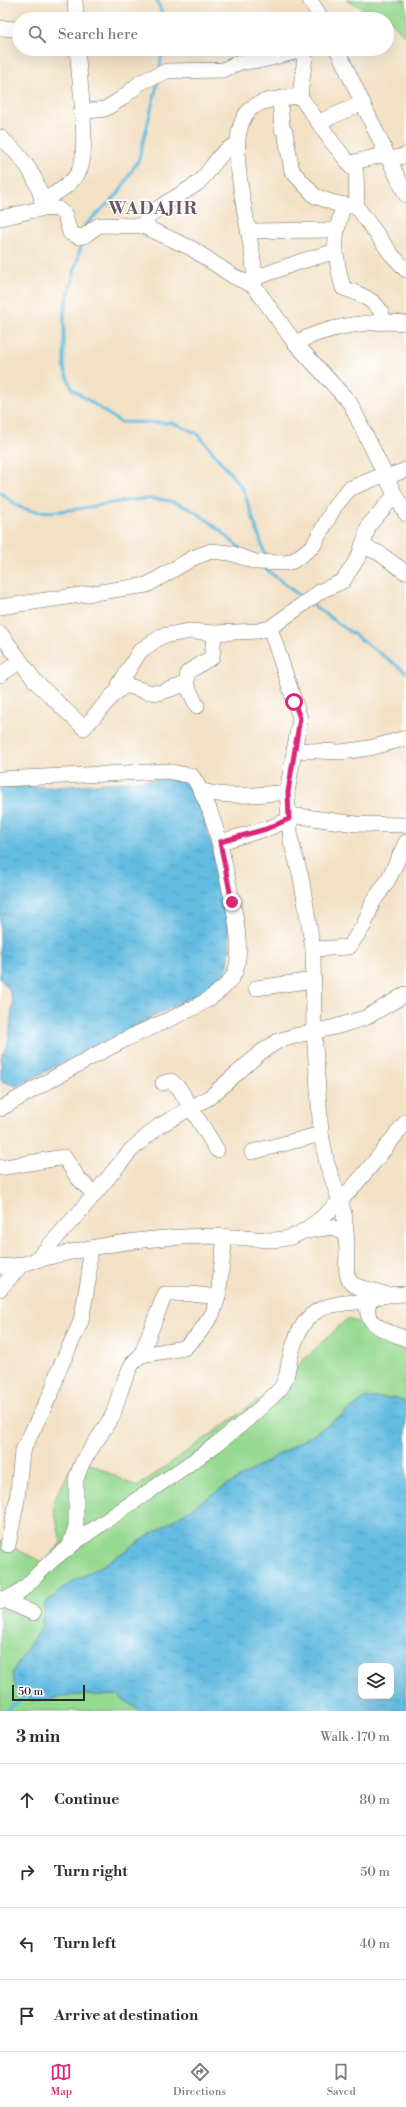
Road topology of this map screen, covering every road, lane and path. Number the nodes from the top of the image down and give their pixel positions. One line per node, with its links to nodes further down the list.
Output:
1 (75, 0): 3 (street)
2 (310, 0): 4 (street)
3 (76, 12)
4 (318, 12)
5 (0, 28): 6 (street)
6 (12, 29)
7 (78, 56): 14 (street)
8 (279, 56): 14 (street)
9 (305, 56): 11 (street)
10 (340, 56): 13 (street)
11 (300, 96): 12 (street); 15 (street)
12 (280, 99): 17 (street); 23 (street)
13 (363, 103): 15 (street); 19 (street)
14 (82, 112): 22 (street)
15 (320, 122): 20 (street)
16 (0, 137): 22 (street)
17 (237, 145): 25 (street); 27 (street)
18 (406, 155): 19 (street)
19 (387, 157): 20 (street); 21 (street)
20 (351, 167): 23 (street)
21 (406, 195)
22 (43, 204): 24 (street); 25 (street)
23 (351, 206): 26 (street); 29 (street)
24 (0, 218)
25 (143, 226): 30 (street)
26 (335, 230): 27 (street); 28 (street)
27 (249, 231): 30 (street)
28 (336, 252): 30 (street); 31 (street)
29 (406, 270)
30 (254, 282): 33 (street)
31 (383, 321): 32 (street); 33 (street)
32 (406, 323)
33 (295, 343): 35 (street)
34 (406, 470): 35 (street)
35 (386, 476): 36 (street); 40 (street)
36 (395, 495): 37 (street); 38 (street)
37 (406, 514)
38 (363, 546): 39 (street); 41 (street)
39 (405, 572)
40 (0, 607)
41 (270, 628): 43 (street); 50 (street)
42 (0, 633): 44 (street)
43 (214, 633): 46 (street); 47 (street)
44 (19, 662): 45 (street); 47 (street)
45 (0, 675)
46 (186, 684): 47 (street); 48 (street)
47 (119, 688)
48 (197, 706)
49 (406, 738): 50 (street)
50 (294, 750): 53 (street)
51 (0, 779): 52 (street)
52 (202, 791): 53 (street); 56 (street)
53 (288, 792): 54 (street)
54 (289, 819): 55 (street); 56 (street); 58 (street)
55 (406, 825)
56 (220, 842): 65 (street)
57 (406, 842): 58 (street)
58 (313, 950): 59 (street)
59 (314, 980): 60 (street); 62 (street)
60 (256, 988)
61 (406, 994): 62 (street)
62 (314, 1031): 64 (street); 67 (street)
63 (163, 1083): 64 (street)
64 (190, 1107): 68 (street); 71 (street)
65 (0, 1109)
66 (406, 1122): 72 (street)
67 (321, 1134): 69 (street); 72 (street)
68 (217, 1150)
69 (252, 1152)
70 (0, 1168): 71 (street)
71 (94, 1194): 77 (street)
72 (340, 1200): 73 (street); 75 (street)
73 (300, 1233): 74 (street); 75 (street)
74 (225, 1237): 76 (street); 83 (street)
75 (347, 1242): 82 (street)
76 (89, 1248): 77 (street); 87 (street)
77 (36, 1260): 78 (street)
78 (21, 1265): 79 (street); 80 (street)
79 (0, 1267)
80 (0, 1289)
81 (406, 1294): 82 (street)
82 (386, 1295): 84 (street)
83 (218, 1297): 86 (street); 86 (street)
84 (370, 1301): 85 (street); 88 (street)
85 (406, 1339)
86 (141, 1355): 88 (street)
87 (8, 1545)
88 (69, 1548): 89 (street)
89 (1, 1600): 90 (street)
90 (34, 1613)

